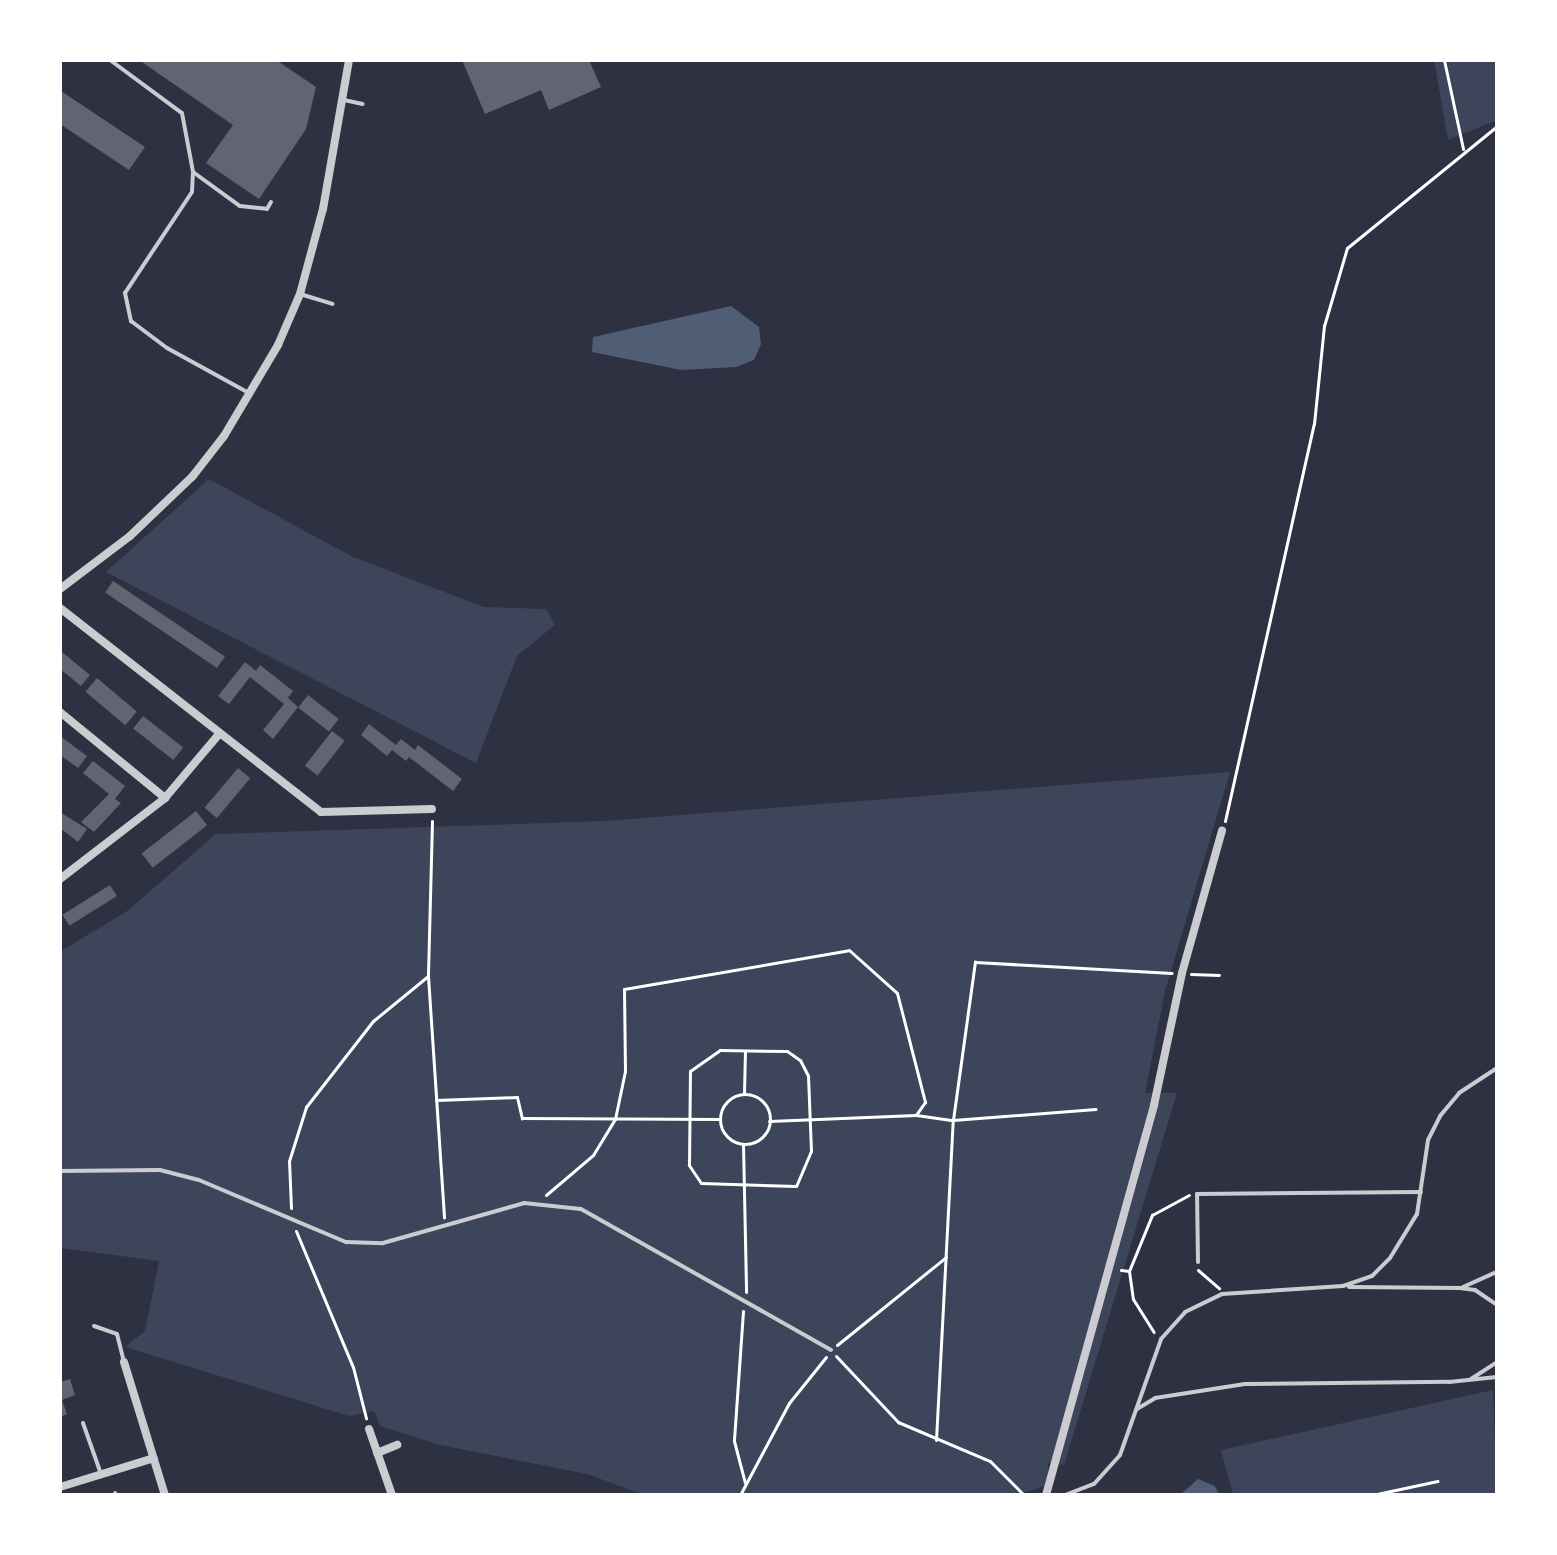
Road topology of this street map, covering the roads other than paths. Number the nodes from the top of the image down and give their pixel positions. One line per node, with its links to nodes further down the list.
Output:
1 (110, 60): 5 (lane)
2 (349, 60): 3 (street)
3 (342, 99): 4 (lane); 7 (street)
4 (363, 104)
5 (193, 172): 6 (lane); 9 (lane)
6 (271, 202)
7 (300, 294): 8 (lane); 9 (street)
8 (332, 304)
9 (251, 394): 10 (street)
10 (60, 589)
11 (60, 608): 13 (street)
12 (60, 712): 14 (street)
13 (219, 734): 14 (street); 15 (street)
14 (165, 798): 17 (street)
15 (432, 809)
16 (1222, 831): 42 (street)
17 (60, 878)
18 (1497, 1068): 20 (lane)
19 (60, 1171): 27 (lane)
20 (1421, 1192): 21 (lane); 23 (lane)
21 (1198, 1262)
22 (1497, 1272): 24 (lane)
23 (1343, 1286): 24 (lane); 32 (lane)
24 (1460, 1288): 25 (lane)
25 (1497, 1305)
26 (94, 1326): 28 (lane)
27 (831, 1350)
28 (124, 1362): 37 (street)
29 (1497, 1362): 31 (lane)
30 (1497, 1377): 31 (lane)
31 (1461, 1382): 32 (lane)
32 (1137, 1409): 43 (lane)
33 (83, 1423): 38 (lane)
34 (369, 1429): 36 (street)
35 (397, 1445): 36 (street)
36 (377, 1453): 41 (street)
37 (154, 1458): 38 (street); 40 (street)
38 (101, 1474): 39 (street)
39 (60, 1487)
40 (164, 1495)
41 (392, 1495)
42 (1046, 1495)
43 (1065, 1495)

